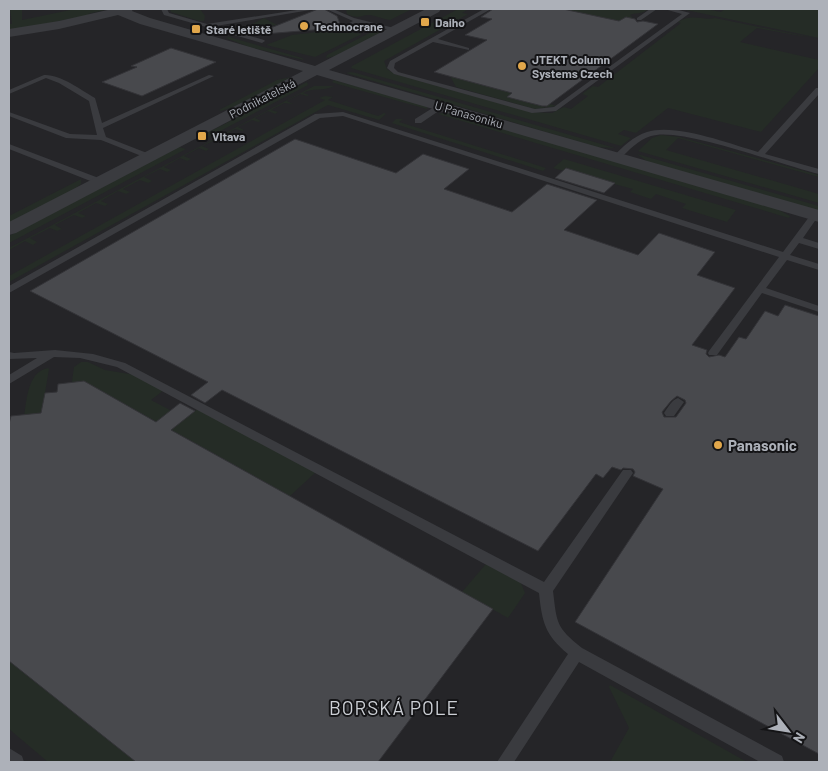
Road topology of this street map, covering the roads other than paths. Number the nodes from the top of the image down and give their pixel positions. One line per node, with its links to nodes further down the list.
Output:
1 (164, 9): 11 (lane)
2 (314, 9): 11 (lane)
3 (329, 9): 10 (lane)
4 (435, 9): 13 (street, Podnikatelská)
5 (488, 9): 16 (lane)
6 (654, 9): 9 (lane)
7 (667, 9): 16 (lane)
8 (123, 10): 14 (street); 18 (street, U Panasoniku)
9 (639, 19)
10 (358, 21): 12 (lane); 13 (lane)
11 (204, 26): 15 (lane)
12 (342, 29)
13 (395, 29): 18 (street, Podnikatelská)
14 (9, 33)
15 (262, 40)
16 (432, 40): 17 (lane)
17 (467, 49)
18 (317, 70): 22 (street, U Panasoniku); 29 (street, Podnikatelská)
19 (211, 76): 25 (lane)
20 (819, 90): 28 (lane)
21 (9, 92): 25 (lane)
22 (442, 106): 24 (lane); 30 (street, U Panasoniku)
23 (9, 114): 26 (lane)
24 (418, 121)
25 (99, 127): 26 (lane)
26 (102, 138): 29 (lane)
27 (9, 146): 32 (lane)
28 (760, 155): 30 (lane); 31 (lane)
29 (149, 157): 32 (street, Podnikatelská)
30 (616, 157): 33 (street, U Panasoniku)
31 (819, 172)
32 (101, 182): 34 (street, Podnikatelská)
33 (817, 216): 35 (lane)
34 (9, 229)
35 (796, 239): 36 (lane); 37 (lane)
36 (819, 246)
37 (784, 256): 38 (lane); 39 (lane); 40 (lane)
38 (819, 267)
39 (760, 288): 41 (lane); 43 (lane)
40 (9, 290)
41 (819, 309)
42 (55, 352): 44 (lane); 45 (lane); 49 (lane)
43 (713, 353)
44 (9, 355)
45 (9, 380)
46 (678, 402): 47 (lane)
47 (670, 413)
48 (627, 473): 49 (lane)
49 (546, 590): 50 (lane)
50 (577, 652): 53 (lane); 54 (lane)
51 (9, 756): 52 (lane)
52 (16, 762)
53 (504, 762)
54 (776, 762)

